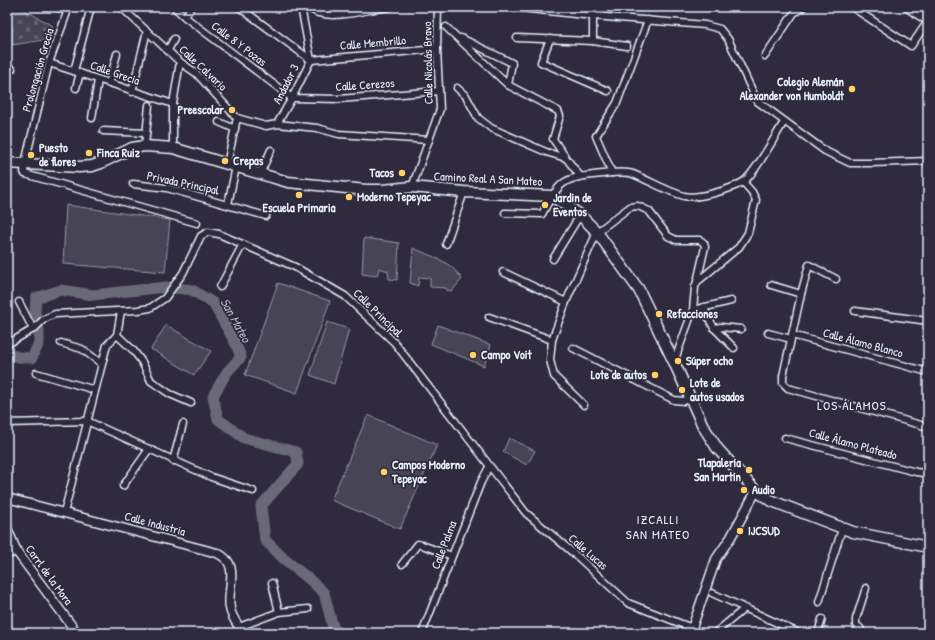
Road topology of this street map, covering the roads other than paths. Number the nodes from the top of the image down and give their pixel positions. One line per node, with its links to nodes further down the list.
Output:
1 (57, 7): 16 (street)
2 (92, 7): 37 (street)
3 (121, 7): 23 (street, Calle Calvario)
4 (174, 7): 19 (street, Calle 8 Y Pozas)
5 (191, 7): 19 (street)
6 (240, 7): 34 (street)
7 (300, 7): 34 (street, Andador 3)
8 (307, 7): 9 (street)
9 (388, 7)
10 (438, 7): 30 (street, Calle Nicolás Bravo)
11 (514, 7): 18 (street)
12 (593, 7): 18 (street)
13 (803, 7): 17 (street)
14 (852, 7): 21 (street)
15 (908, 7): 21 (main road)
16 (68, 9): 36 (street, Prolongación Grecia)
17 (794, 10): 33 (street)
18 (593, 16): 20 (street); 28 (street)
19 (185, 17): 46 (street, Calle 8 Y Pozas)
20 (648, 20): 52 (street); 66 (street)
21 (928, 21)
22 (446, 27): 24 (street)
23 (147, 31): 31 (street, Calle Calvario); 45 (street)
24 (454, 35): 40 (street); 40 (street)
25 (517, 38): 27 (street)
26 (174, 39): 31 (street)
27 (550, 40): 28 (street); 43 (street)
28 (593, 42): 29 (street)
29 (627, 46)
30 (437, 49): 34 (street, Calle Membrillo); 44 (street, Calle Nicolás Bravo)
31 (168, 50): 35 (street, Calle Calvario)
32 (116, 54): 39 (street)
33 (765, 56)
34 (311, 60): 46 (street, Andador 3)
35 (180, 62): 47 (street); 50 (street, Calle Calvario)
36 (49, 63): 37 (street, Calle Grecia); 64 (street, Prolongación Grecia)
37 (77, 72): 38 (street, Calle Grecia); 41 (street)
38 (98, 80): 39 (street, Calle Grecia); 49 (street)
39 (109, 84): 45 (street, Calle Grecia)
40 (508, 85): 61 (street)
41 (76, 88)
42 (458, 88): 61 (street)
43 (608, 90)
44 (439, 91): 46 (street, Calle Cerezos); 57 (street, Calle Nicolás Bravo)
45 (132, 92): 47 (street, Calle Grecia)
46 (292, 98): 53 (street, Andador 3)
47 (173, 104): 59 (street)
48 (149, 105): 56 (street)
49 (92, 118)
50 (237, 118): 53 (street); 54 (street)
51 (219, 122): 54 (street)
52 (784, 122): 62 (street); 69 (street)
53 (277, 124): 57 (street)
54 (235, 129): 65 (street)
55 (104, 131): 56 (street)
56 (146, 133): 58 (street)
57 (429, 140): 71 (street, Calle Nicolás Bravo)
58 (145, 143): 59 (main road, Camino Real A San Mateo); 64 (main road, Camino Real A San Mateo)
59 (173, 148): 65 (main road, Camino Real A San Mateo)
60 (271, 150): 67 (street)
61 (566, 158): 68 (street)
62 (928, 161)
63 (7, 163): 64 (main road, Camino Real A San Mateo)
64 (25, 164): 78 (street)
65 (232, 166): 67 (main road, Camino Real A San Mateo); 74 (street)
66 (612, 173): 68 (street); 69 (street)
67 (260, 174): 71 (main road, Camino Real A San Mateo)
68 (580, 176): 73 (street)
69 (743, 182): 85 (street)
70 (133, 184): 74 (street, Privada Principal)
71 (412, 187): 72 (main road, Camino Real A San Mateo)
72 (464, 192): 73 (main road, Camino Real A San Mateo); 81 (street)
73 (552, 196): 75 (street); 76 (main road, Camino Real A San Mateo)
74 (228, 204): 77 (street)
75 (505, 213)
76 (580, 214): 79 (main road, Camino Real A San Mateo); 82 (street)
77 (266, 216)
78 (197, 223)
79 (597, 232): 85 (street); 91 (street); 109 (main road, Camino Real A San Mateo)
80 (243, 244): 87 (street); 94 (street, Calle Principal); 124 (street, Calle Principal)
81 (446, 244)
82 (553, 259)
83 (503, 272): 91 (street)
84 (836, 279): 88 (street)
85 (697, 282): 93 (street)
86 (771, 284): 88 (street)
87 (220, 287)
88 (801, 294): 103 (street)
89 (731, 301): 92 (street)
90 (19, 302): 98 (street)
91 (566, 302): 104 (street)
92 (704, 308): 93 (street); 99 (street)
93 (692, 310): 109 (street)
94 (121, 311): 98 (street); 102 (street)
95 (855, 311): 97 (street)
96 (489, 317): 104 (street)
97 (928, 320)
98 (34, 328): 105 (street)
99 (714, 328): 100 (street); 108 (street)
100 (741, 329)
101 (768, 333): 103 (street, Calle Álamo Blanco)
102 (117, 335): 110 (street); 115 (street)
103 (791, 337): 111 (street, Calle Álamo Blanco); 120 (street)
104 (552, 340): 116 (street)
105 (7, 341)
106 (61, 343): 110 (street)
107 (574, 348): 114 (street)
108 (734, 348)
109 (674, 362): 114 (main road, Camino Real A San Mateo)
110 (102, 364): 113 (street)
111 (928, 372)
112 (36, 373): 113 (street)
113 (95, 390): 117 (street)
114 (690, 398): 127 (main road, Camino Real A San Mateo)
115 (191, 403)
116 (584, 405)
117 (87, 421): 118 (street); 122 (street); 130 (street)
118 (7, 423)
119 (183, 424): 123 (street)
120 (928, 426)
121 (785, 438): 125 (street, Calle Álamo Plateado)
122 (149, 449): 123 (street); 126 (street)
123 (173, 461): 128 (street)
124 (489, 467): 136 (street, Calle Palma); 147 (street, Calle Lucas)
125 (928, 472)
126 (123, 486)
127 (756, 490): 132 (main road, Camino Real A San Mateo); 147 (street)
128 (253, 491)
129 (7, 498): 130 (street, Calle Industria)
130 (64, 513): 146 (street, Calle Industria)
131 (7, 528): 134 (street, Carrl de la Mora)
132 (842, 529): 133 (main road, Camino Real A San Mateo); 141 (street)
133 (928, 547)
134 (17, 552): 135 (street); 148 (street, Carrl de la Mora)
135 (7, 555)
136 (452, 556): 137 (street); 149 (street, Calle Palma)
137 (402, 564)
138 (272, 582): 144 (street)
139 (866, 588): 153 (street)
140 (712, 593): 143 (street)
141 (819, 602)
142 (308, 609): 144 (street)
143 (744, 609): 150 (street); 151 (street)
144 (279, 612): 146 (street)
145 (822, 619): 152 (street)
146 (241, 630)
147 (693, 631)
148 (77, 633)
149 (422, 633)
150 (715, 633)
151 (799, 633)
152 (818, 633)
153 (862, 633)

